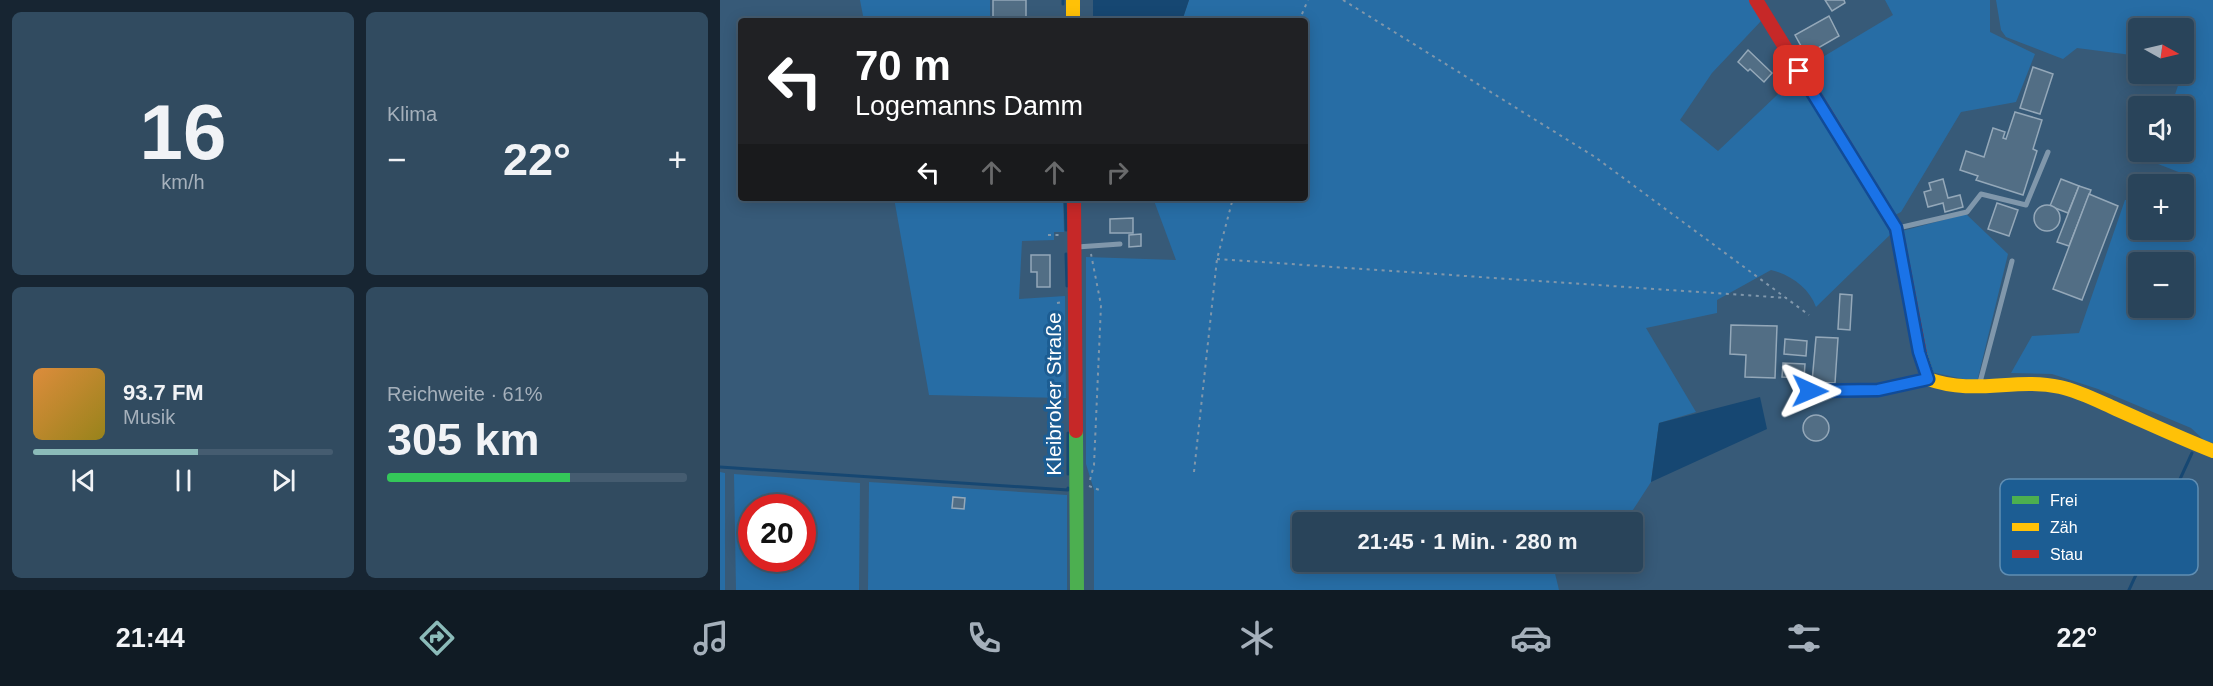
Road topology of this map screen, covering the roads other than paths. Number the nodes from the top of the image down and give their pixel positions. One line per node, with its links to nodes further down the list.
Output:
1 (1072, 0): 3 (street)
2 (1756, 0): 6 (street)
3 (1073, 18)
4 (2048, 152): 6 (lane)
5 (1074, 201): 8 (street, Kleibroker Straße)
6 (1896, 228): 10 (street)
7 (1120, 244): 8 (lane)
8 (1078, 247): 14 (street, Kleibroker Straße)
9 (2012, 261): 11 (lane)
10 (1928, 379): 11 (street); 12 (lane)
11 (1979, 387): 13 (street)
12 (1810, 391)
13 (2213, 451)
14 (1077, 590)

